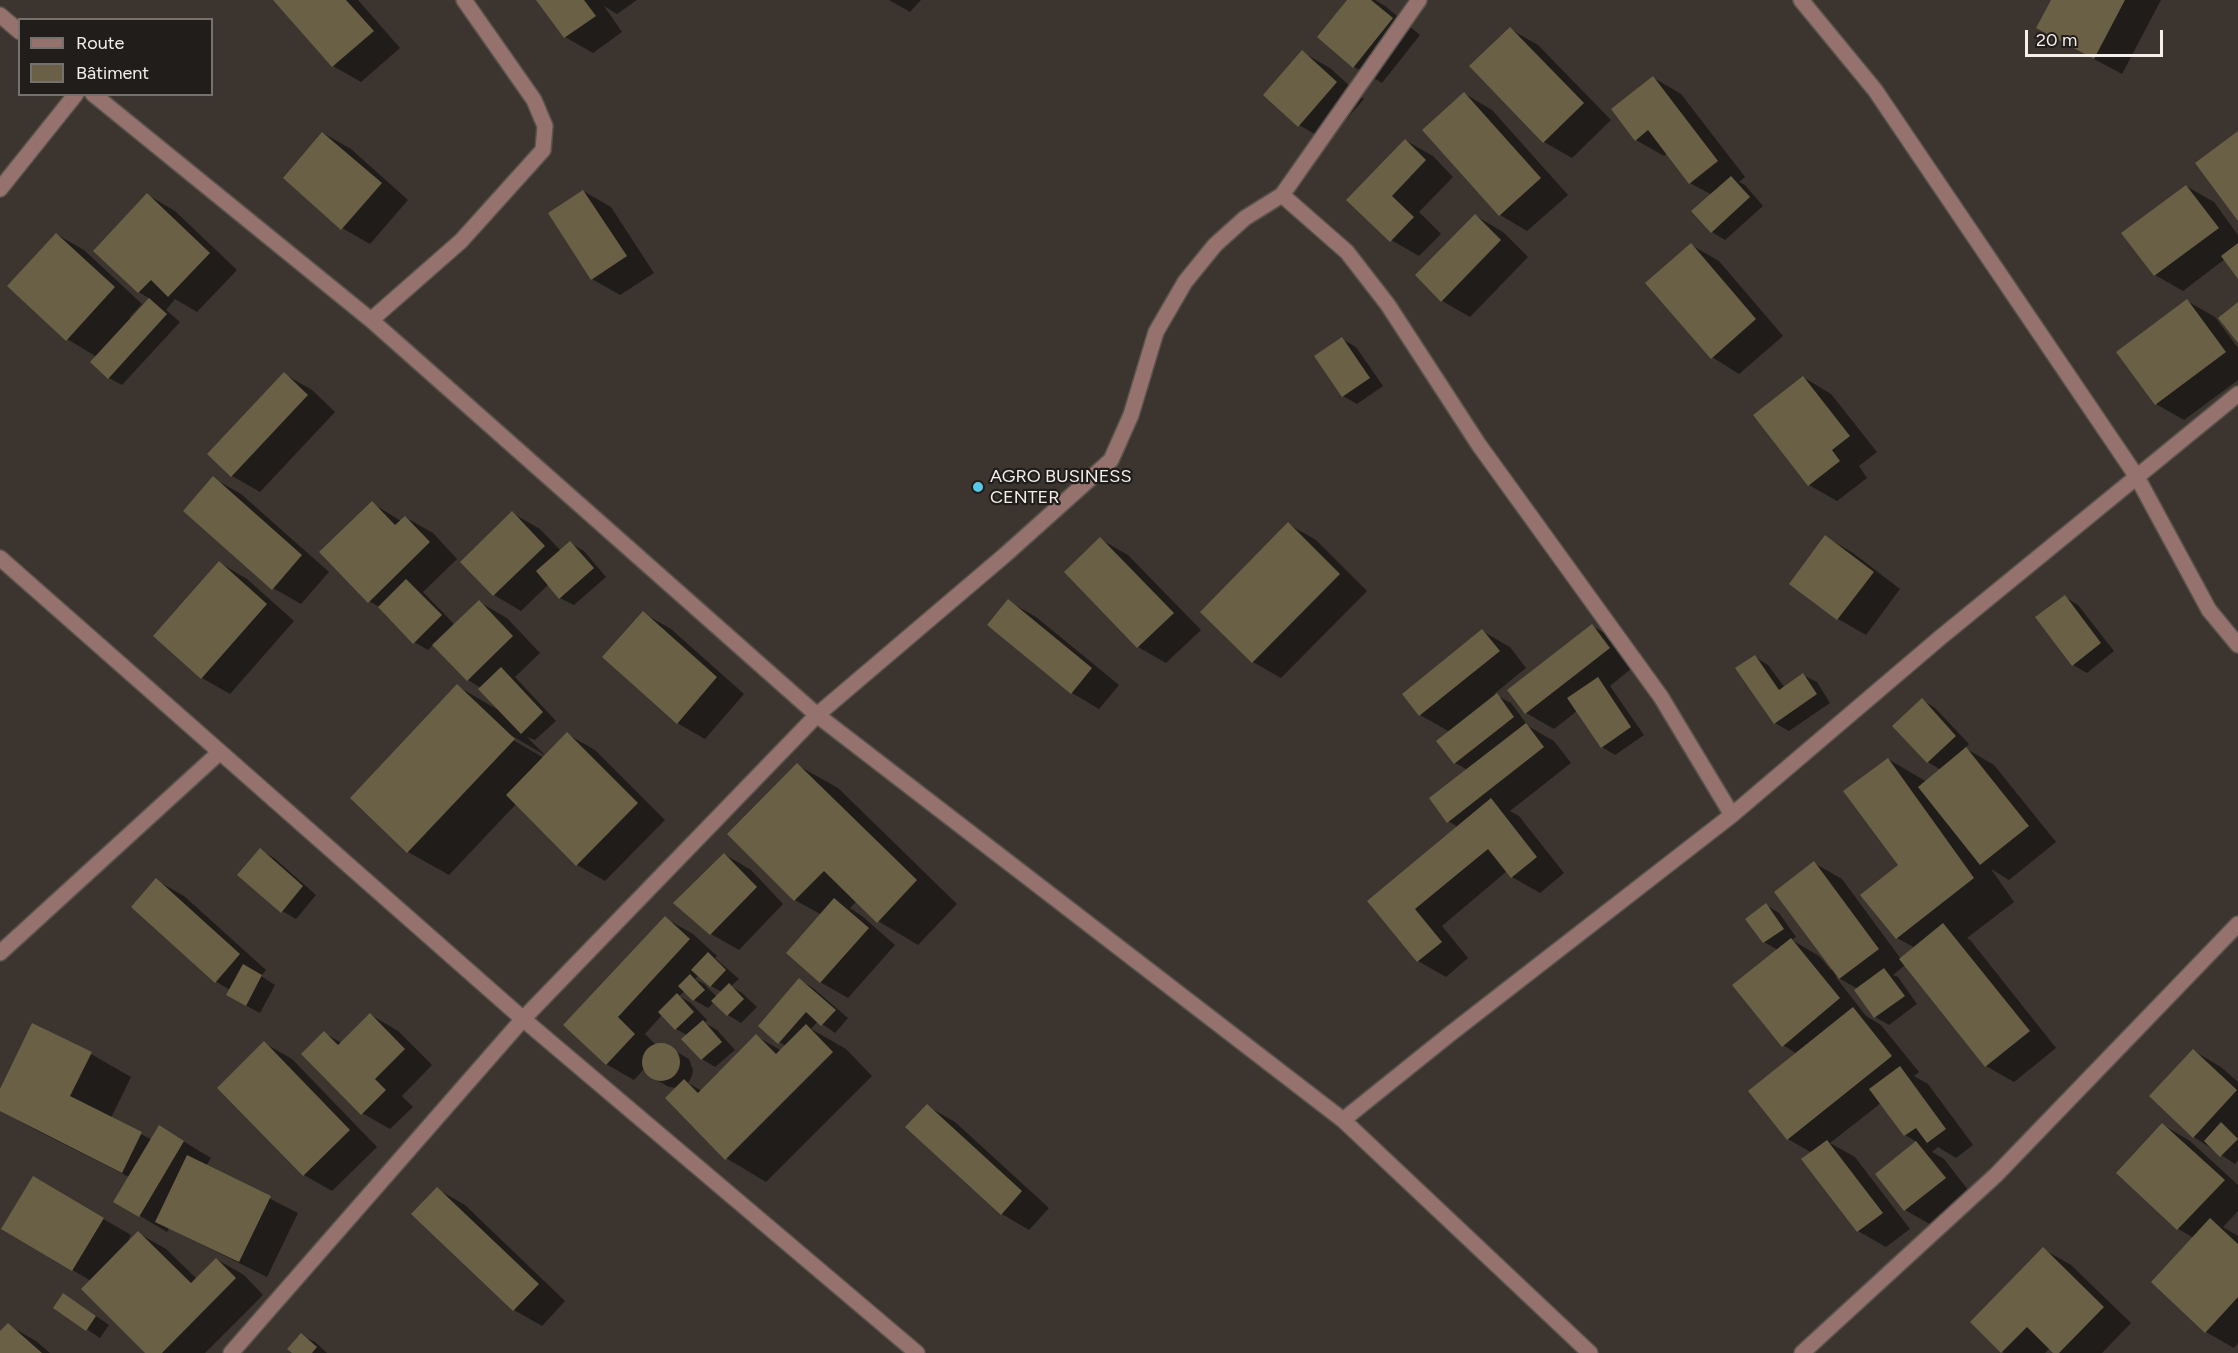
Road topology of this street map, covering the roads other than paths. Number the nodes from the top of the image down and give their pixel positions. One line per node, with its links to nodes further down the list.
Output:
1 (464, 0): 10 (street)
2 (1419, 0): 9 (street)
3 (1801, 0): 12 (street)
4 (0, 15): 5 (street)
5 (18, 30)
6 (74, 96): 8 (street)
7 (95, 96): 10 (street)
8 (0, 189)
9 (1282, 195): 15 (street); 17 (street)
10 (371, 320): 15 (street)
11 (2238, 394): 12 (street)
12 (2137, 477): 14 (street); 17 (street)
13 (0, 558): 16 (street)
14 (2238, 645)
15 (817, 715): 20 (street); 21 (street)
16 (220, 752): 19 (street); 20 (street)
17 (1732, 815): 21 (street)
18 (2238, 924): 25 (street)
19 (0, 953)
20 (523, 1018): 22 (street); 23 (street)
21 (1343, 1120): 24 (street)
22 (231, 1353)
23 (917, 1353)
24 (1590, 1353)
25 (1802, 1353)

